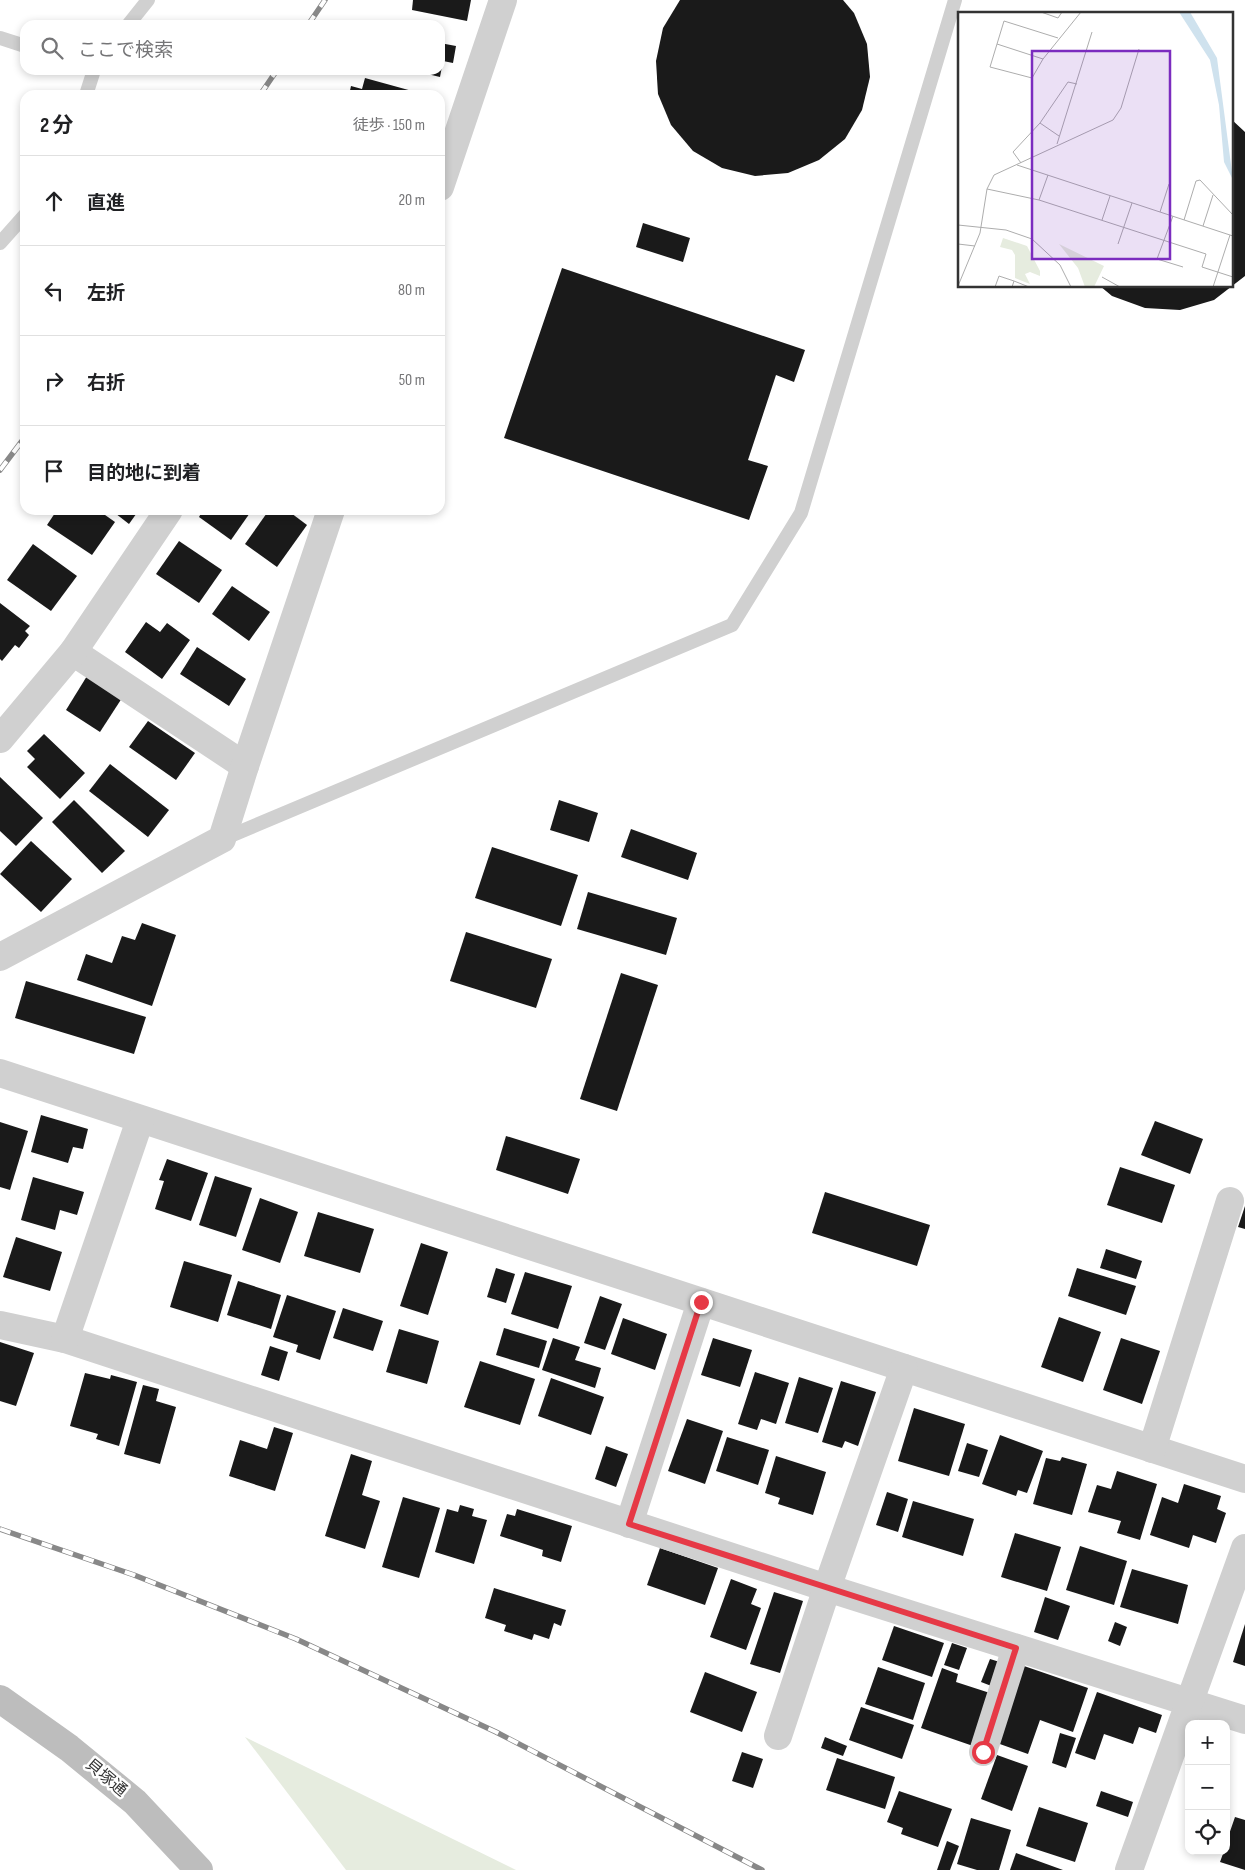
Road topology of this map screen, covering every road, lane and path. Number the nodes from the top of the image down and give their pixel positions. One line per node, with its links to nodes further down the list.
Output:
1 (148, 0): 4 (lane)
2 (503, 0): 9 (street)
3 (955, 0): 17 (lane)
4 (132, 20)
5 (0, 38): 6 (lane)
6 (20, 44)
7 (92, 75): 8 (lane)
8 (88, 90)
9 (445, 171)
10 (20, 221): 11 (lane)
11 (0, 243)
12 (166, 515): 14 (street)
13 (329, 515): 16 (street)
14 (73, 652): 15 (street); 16 (street)
15 (0, 739)
16 (245, 766): 17 (street)
17 (222, 839): 18 (street)
18 (0, 957)
19 (0, 1074): 20 (street)
20 (140, 1120): 22 (street); 24 (street)
21 (1230, 1201): 26 (street)
22 (701, 1302): 25 (street); 28 (street)
23 (0, 1325): 24 (street)
24 (65, 1339): 28 (street)
25 (904, 1368): 26 (street); 30 (street)
26 (1152, 1449): 27 (street)
27 (1245, 1479)
28 (629, 1524): 30 (street)
29 (1245, 1548): 33 (street)
30 (827, 1588): 31 (street); 35 (street)
31 (1016, 1648): 33 (street); 36 (street)
32 (0, 1700): 37 (street, 貝塚通)
33 (1188, 1702): 34 (street); 38 (street)
34 (1245, 1720)
35 (778, 1736)
36 (983, 1752)
37 (199, 1870)
38 (1129, 1870)

